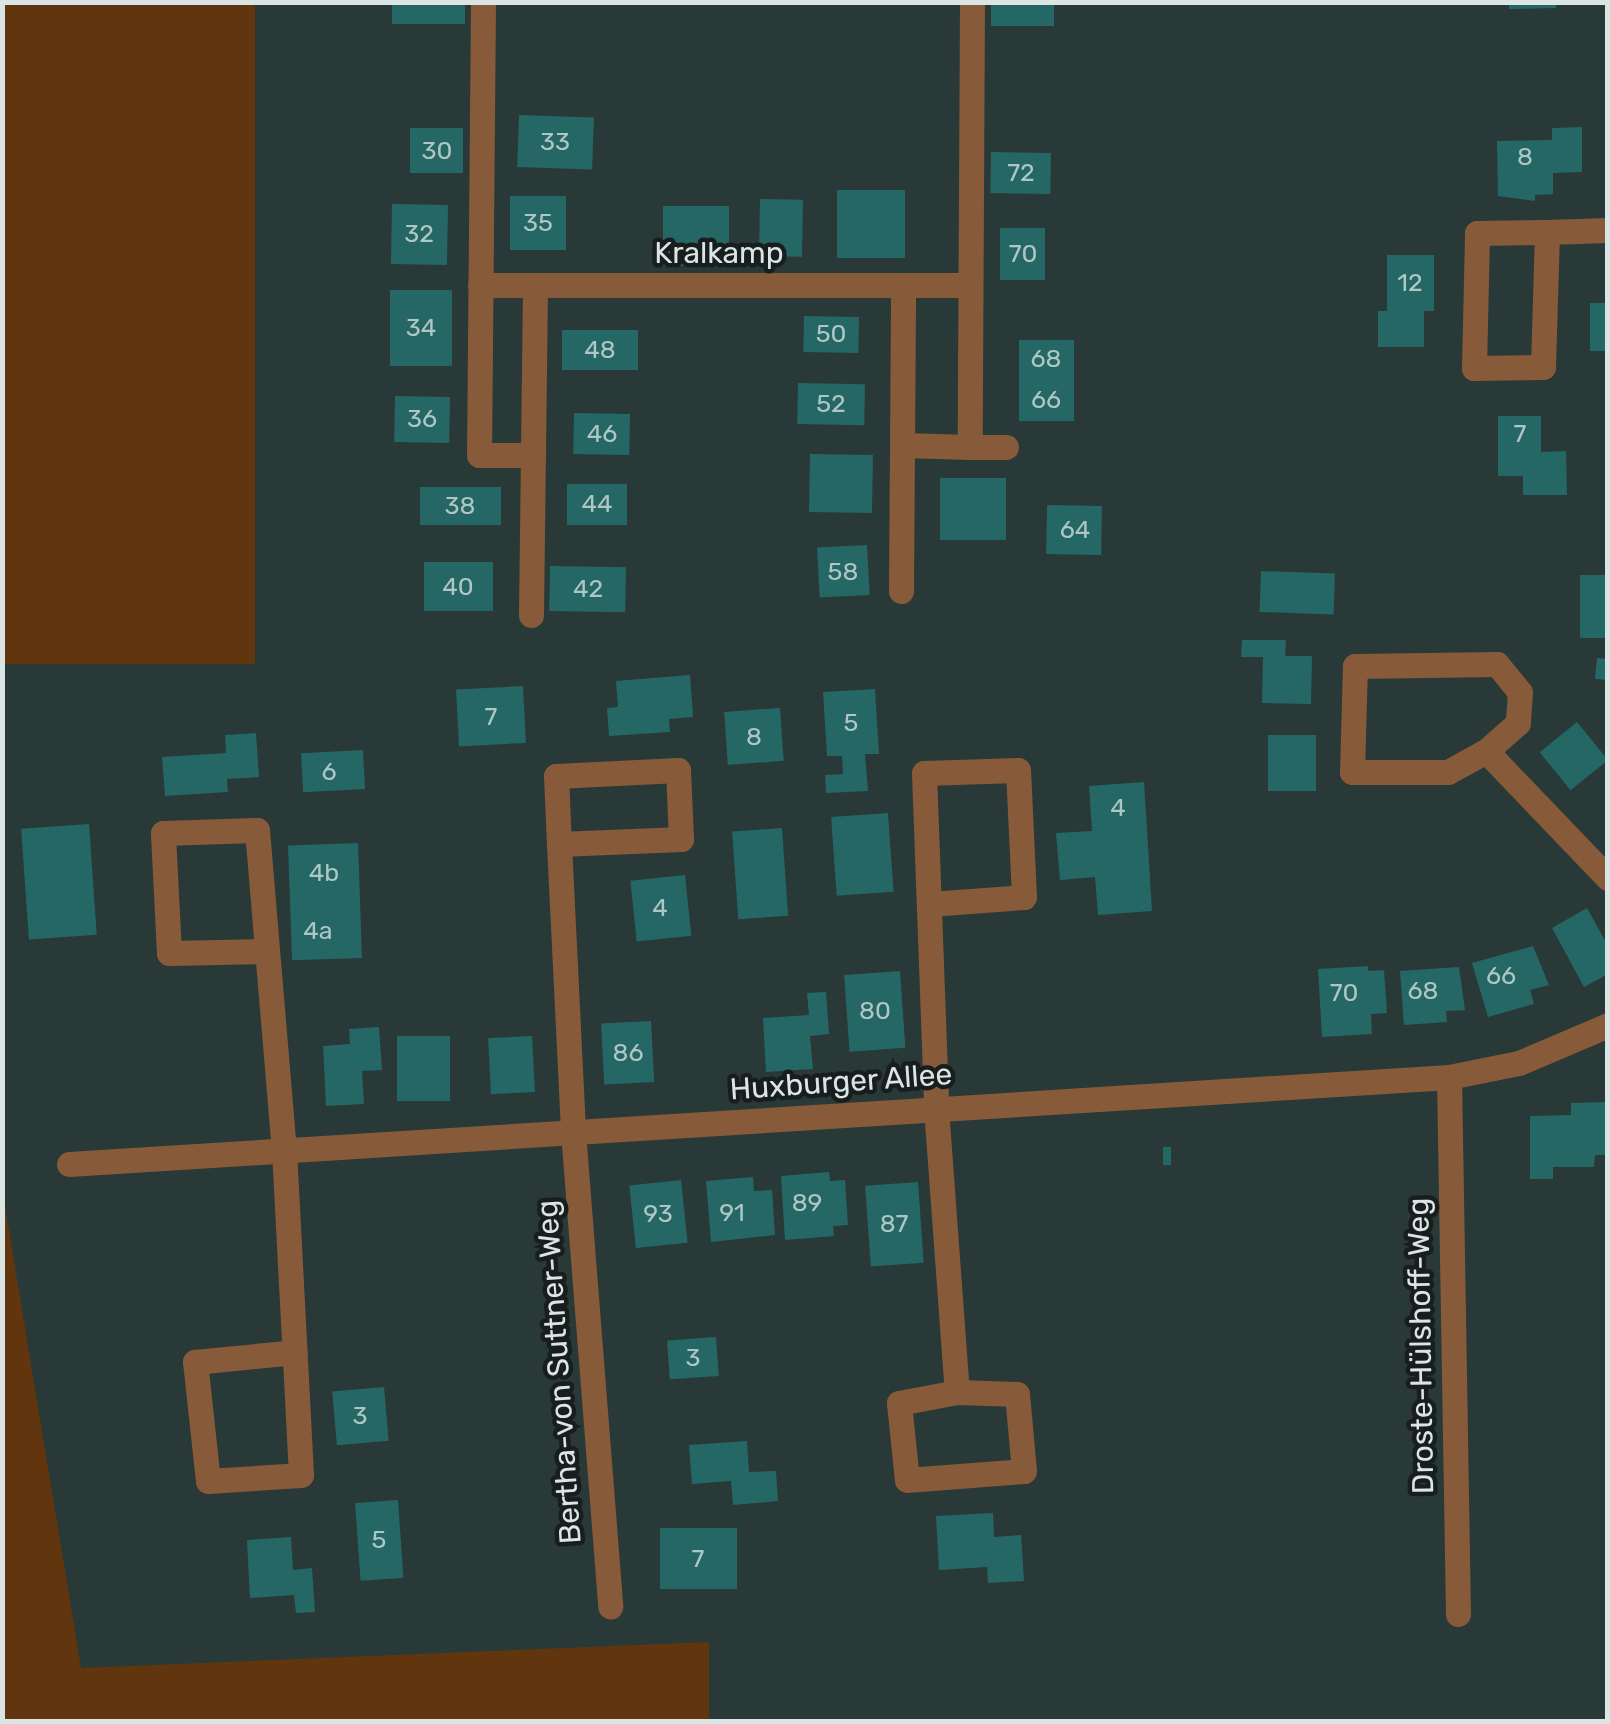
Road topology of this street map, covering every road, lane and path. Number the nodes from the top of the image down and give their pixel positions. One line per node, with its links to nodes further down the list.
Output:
1 (483, 2): 5 (street)
2 (972, 2): 8 (street)
3 (1608, 230): 4 (street)
4 (1547, 232): 4 (street)
5 (480, 285): 6 (street, Kralkamp); 12 (street)
6 (535, 285): 7 (street, Kralkamp); 12 (street)
7 (903, 285): 8 (street, Kralkamp); 9 (street)
8 (970, 285): 10 (street)
9 (903, 445): 10 (street); 13 (street)
10 (970, 447): 11 (street)
11 (1006, 447)
12 (533, 456): 14 (street)
13 (902, 591)
14 (531, 615)
15 (1486, 751): 15 (street); 17 (street)
16 (559, 844): 16 (street, Bertha-von Suttner-Weg); 23 (street, Bertha-von Suttner-Weg)
17 (1608, 878)
18 (930, 904): 18 (street); 22 (street)
19 (263, 951): 19 (street); 24 (street)
20 (1608, 1025): 21 (street, Huxburger Allee)
21 (1450, 1078): 22 (street, Huxburger Allee); 29 (street, Droste-Hülshoff-Weg)
22 (936, 1108): 23 (street, Huxburger Allee); 27 (street)
23 (573, 1132): 24 (street, Huxburger Allee); 28 (street, Bertha-von Suttner-Weg)
24 (284, 1150): 25 (street, Huxburger Allee); 26 (street)
25 (69, 1164)
26 (295, 1352): 26 (street)
27 (957, 1392): 27 (street)
28 (610, 1607)
29 (1458, 1614)

